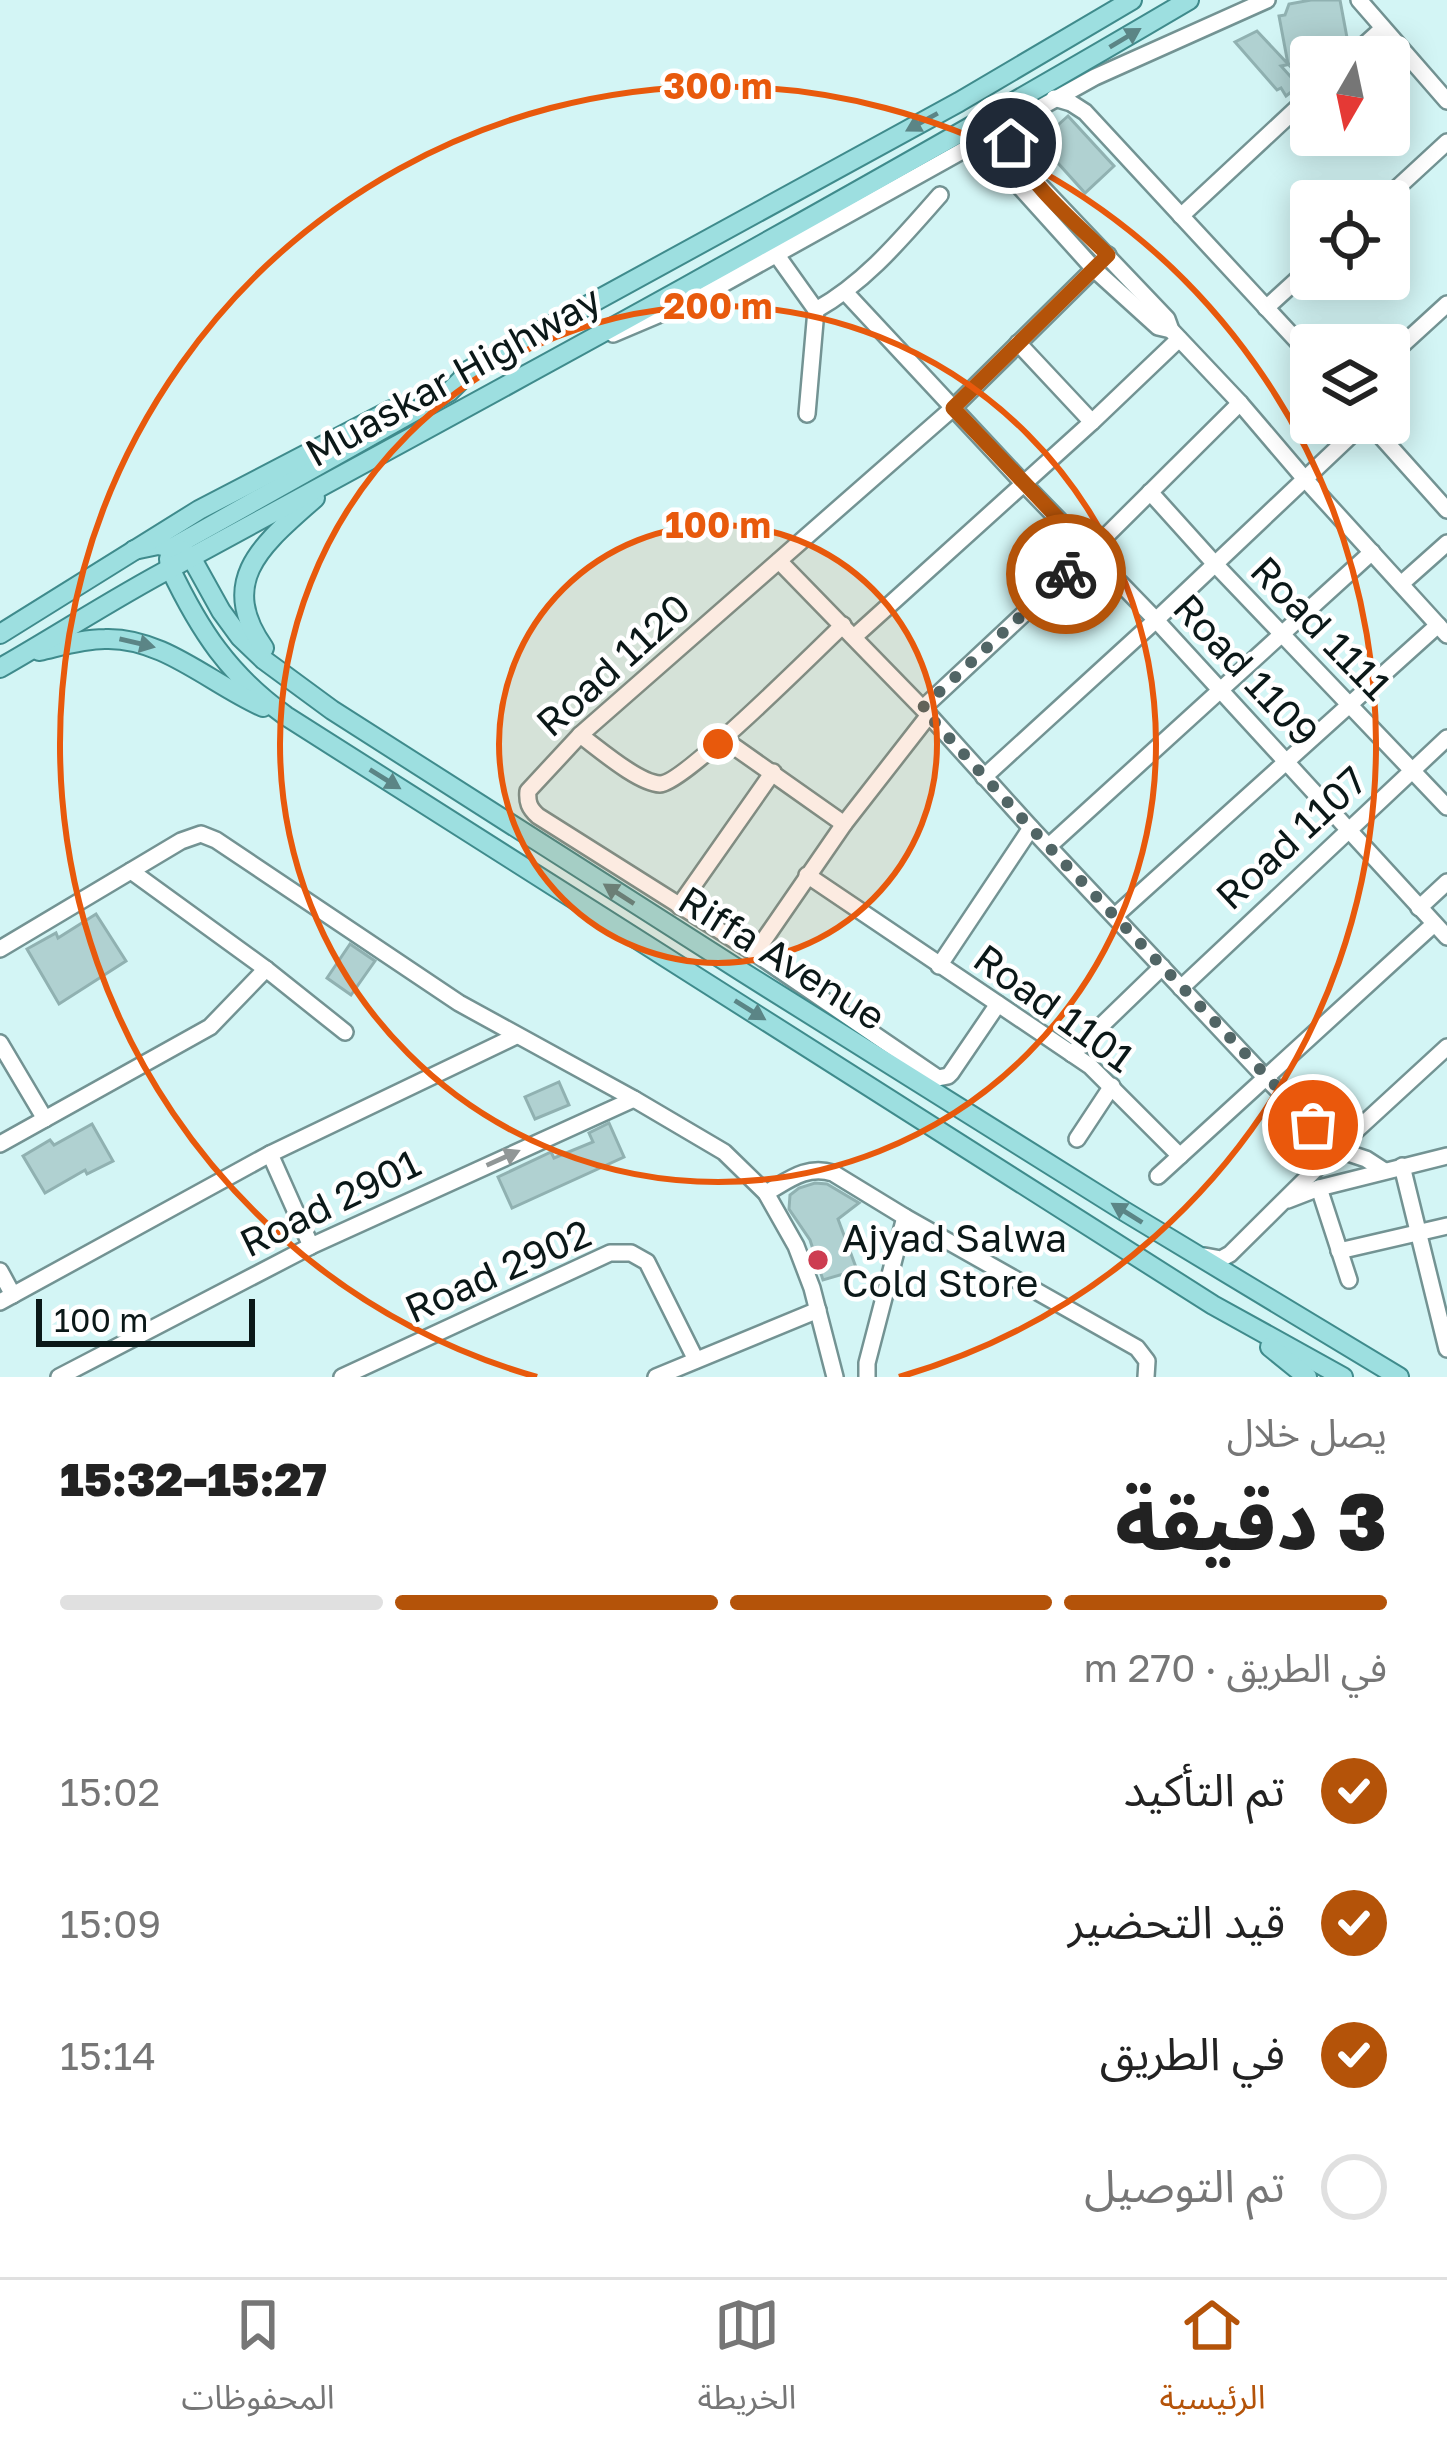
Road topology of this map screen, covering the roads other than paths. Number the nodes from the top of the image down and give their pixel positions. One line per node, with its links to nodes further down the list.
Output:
1 (1132, 0): 31 (main road, Muaskar Highway, one-way to 31)
2 (1189, 0): 30 (main road, Muaskar Highway, one-way to 2)
3 (1268, 0): 7 (street)
4 (1359, 0): 5 (street)
5 (1382, 28): 6 (street); 9 (street)
6 (1373, 36)
7 (1095, 77): 8 (street); 11 (street)
8 (1054, 98): 11 (street); 12 (street)
9 (1447, 101)
10 (1290, 115): 17 (street)
11 (1091, 118): 17 (street)
12 (1014, 123): 14 (street); 19 (street)
13 (1447, 142): 15 (street)
14 (964, 150): 18 (street); 20 (street)
15 (1406, 180)
16 (940, 195): 22 (street)
17 (1181, 216): 24 (street)
18 (776, 254): 25 (street); 30 (street)
19 (1108, 255): 20 (street, Road 1120); 26 (street)
20 (1094, 269): 26 (street); 29 (street, Road 1120)
21 (1290, 286): 24 (street)
22 (846, 293): 25 (street); 33 (street, Road 1109)
23 (1447, 304): 28 (street)
24 (1266, 308): 27 (street)
25 (816, 310): 34 (street)
26 (1175, 334): 32 (street); 35 (street)
27 (1290, 334)
28 (1410, 338)
29 (1018, 343): 33 (street, Road 1120); 35 (street)
30 (570, 349): 38 (main road, Muaskar Highway)
31 (474, 368): 44 (main road, Muaskar Highway); 45 (main road)
32 (1240, 403): 39 (street); 41 (street)
33 (953, 408): 40 (street, Road 1109); 48 (street, Road 1120)
34 (807, 414)
35 (1092, 422): 40 (street)
36 (1342, 444): 39 (street)
37 (1385, 444): 42 (street)
38 (340, 476): 45 (main road, Muaskar Highway); 59 (main road)
39 (1304, 478): 47 (street); 49 (street)
40 (1024, 484): 46 (street, Road 1109); 54 (street)
41 (1150, 492): 46 (street); 49 (street, Road 1111)
42 (1447, 511)
43 (1447, 543): 51 (street)
44 (134, 550): 45 (main road); 55 (main road, Muaskar Highway)
45 (182, 552): 50 (main road, Muaskar Highway); 59 (main road, Riffa Avenue)
46 (1090, 552): 52 (street, Road 1109); 62 (street)
47 (1372, 552): 51 (street); 56 (street)
48 (779, 561): 54 (street); 64 (street, Road 1120)
49 (1214, 563): 52 (street); 56 (street, Road 1111)
50 (170, 568): 57 (main road, Muaskar Highway); 63 (main road, Riffa Avenue)
51 (1401, 584): 53 (street)
52 (1156, 620): 60 (street, Road 1109); 70 (street)
53 (1443, 630): 61 (street)
54 (849, 631): 62 (street); 66 (street)
55 (0, 634)
56 (1281, 634): 60 (street); 61 (street, Road 1111)
57 (22, 655): 58 (main road, Muaskar Highway); 63 (main road, one-way to 63)
58 (0, 668)
59 (290, 679): 118 (main road, Riffa Avenue, one-way to 59)
60 (1220, 691): 67 (street, Road 1109); 75 (street)
61 (1348, 705): 67 (street); 68 (street, Road 1111)
62 (926, 712): 70 (street); 72 (street)
63 (286, 716): 123 (main road, Riffa Avenue, one-way to 123)
64 (580, 735): 66 (street); 79 (street, Road 1120)
65 (1447, 738): 68 (street, Road 1107)
66 (722, 739): 69 (street)
67 (1288, 763): 74 (street, Road 1109); 81 (street)
68 (1413, 770): 71 (street, Road 1111); 74 (street, Road 1107)
69 (773, 772): 72 (street); 79 (street)
70 (984, 777): 73 (street)
71 (1447, 807)
72 (844, 824): 77 (street)
73 (1031, 828): 75 (street); 86 (street, Road 1101)
74 (1348, 828): 80 (street, Road 1109); 89 (street, Road 1107)
75 (1049, 846): 81 (street)
76 (131, 871): 84 (street); 88 (street); 92 (street)
77 (806, 875): 85 (street); 86 (street, Road 1101)
78 (1447, 882): 80 (street)
79 (679, 906): 85 (street)
80 (1420, 908): 82 (street, Road 1109)
81 (1114, 916): 87 (street)
82 (1434, 924): 83 (street, Road 1109); 96 (street)
83 (1447, 937)
84 (0, 949)
85 (755, 953): 90 (street)
86 (939, 966): 90 (street, Road 1101)
87 (1162, 967): 89 (street); 95 (street)
88 (266, 969): 91 (street); 99 (street)
89 (1181, 988): 96 (street)
90 (998, 1004): 95 (street, Road 1101)
91 (345, 1032)
92 (516, 1036): 98 (street); 103 (street, Road 2901)
93 (0, 1043): 99 (street)
94 (1447, 1047): 102 (street)
95 (1072, 1054): 97 (street, Road 1101)
96 (1265, 1077): 102 (street); 104 (street)
97 (1112, 1087): 100 (street); 104 (street, Road 1101)
98 (634, 1099): 110 (street); 116 (street, Road 2901, one-way to 98)
99 (45, 1119): 101 (street)
100 (1078, 1138)
101 (0, 1144)
102 (1336, 1149): 107 (street); 111 (street)
103 (270, 1154): 116 (street); 122 (street, Road 2901)
104 (1180, 1156): 108 (street)
105 (1447, 1156): 106 (street)
106 (1402, 1166): 107 (street); 114 (street)
107 (1382, 1170): 109 (street)
108 (1158, 1176)
109 (1319, 1188): 111 (street); 117 (street)
110 (766, 1193): 112 (street); 124 (street)
111 (1278, 1204): 115 (street)
112 (905, 1217): 134 (street); 135 (street)
113 (1447, 1226): 114 (street)
114 (1418, 1233): 117 (street); 125 (street)
115 (1244, 1240): 118 (street); 121 (street)
116 (311, 1246): 129 (street, Road 2901)
117 (1339, 1250): 120 (street)
118 (1190, 1252): 121 (main road, Riffa Avenue)
119 (0, 1271): 122 (street)
120 (1349, 1280)
121 (1258, 1293): 128 (main road, Riffa Avenue)
122 (6, 1298)
123 (1213, 1305): 136 (main road); 137 (main road, Riffa Avenue)
124 (818, 1310): 127 (street); 133 (street)
125 (1447, 1349)
126 (382, 1358): 127 (street, Road 2902); 130 (street, Road 2902); 131 (street)
127 (696, 1360): 132 (street)
128 (1381, 1372)
129 (59, 1377)
130 (342, 1377)
131 (391, 1377)
132 (656, 1377)
133 (835, 1377)
134 (867, 1377)
135 (1146, 1377)
136 (1306, 1377)
137 (1343, 1377)

